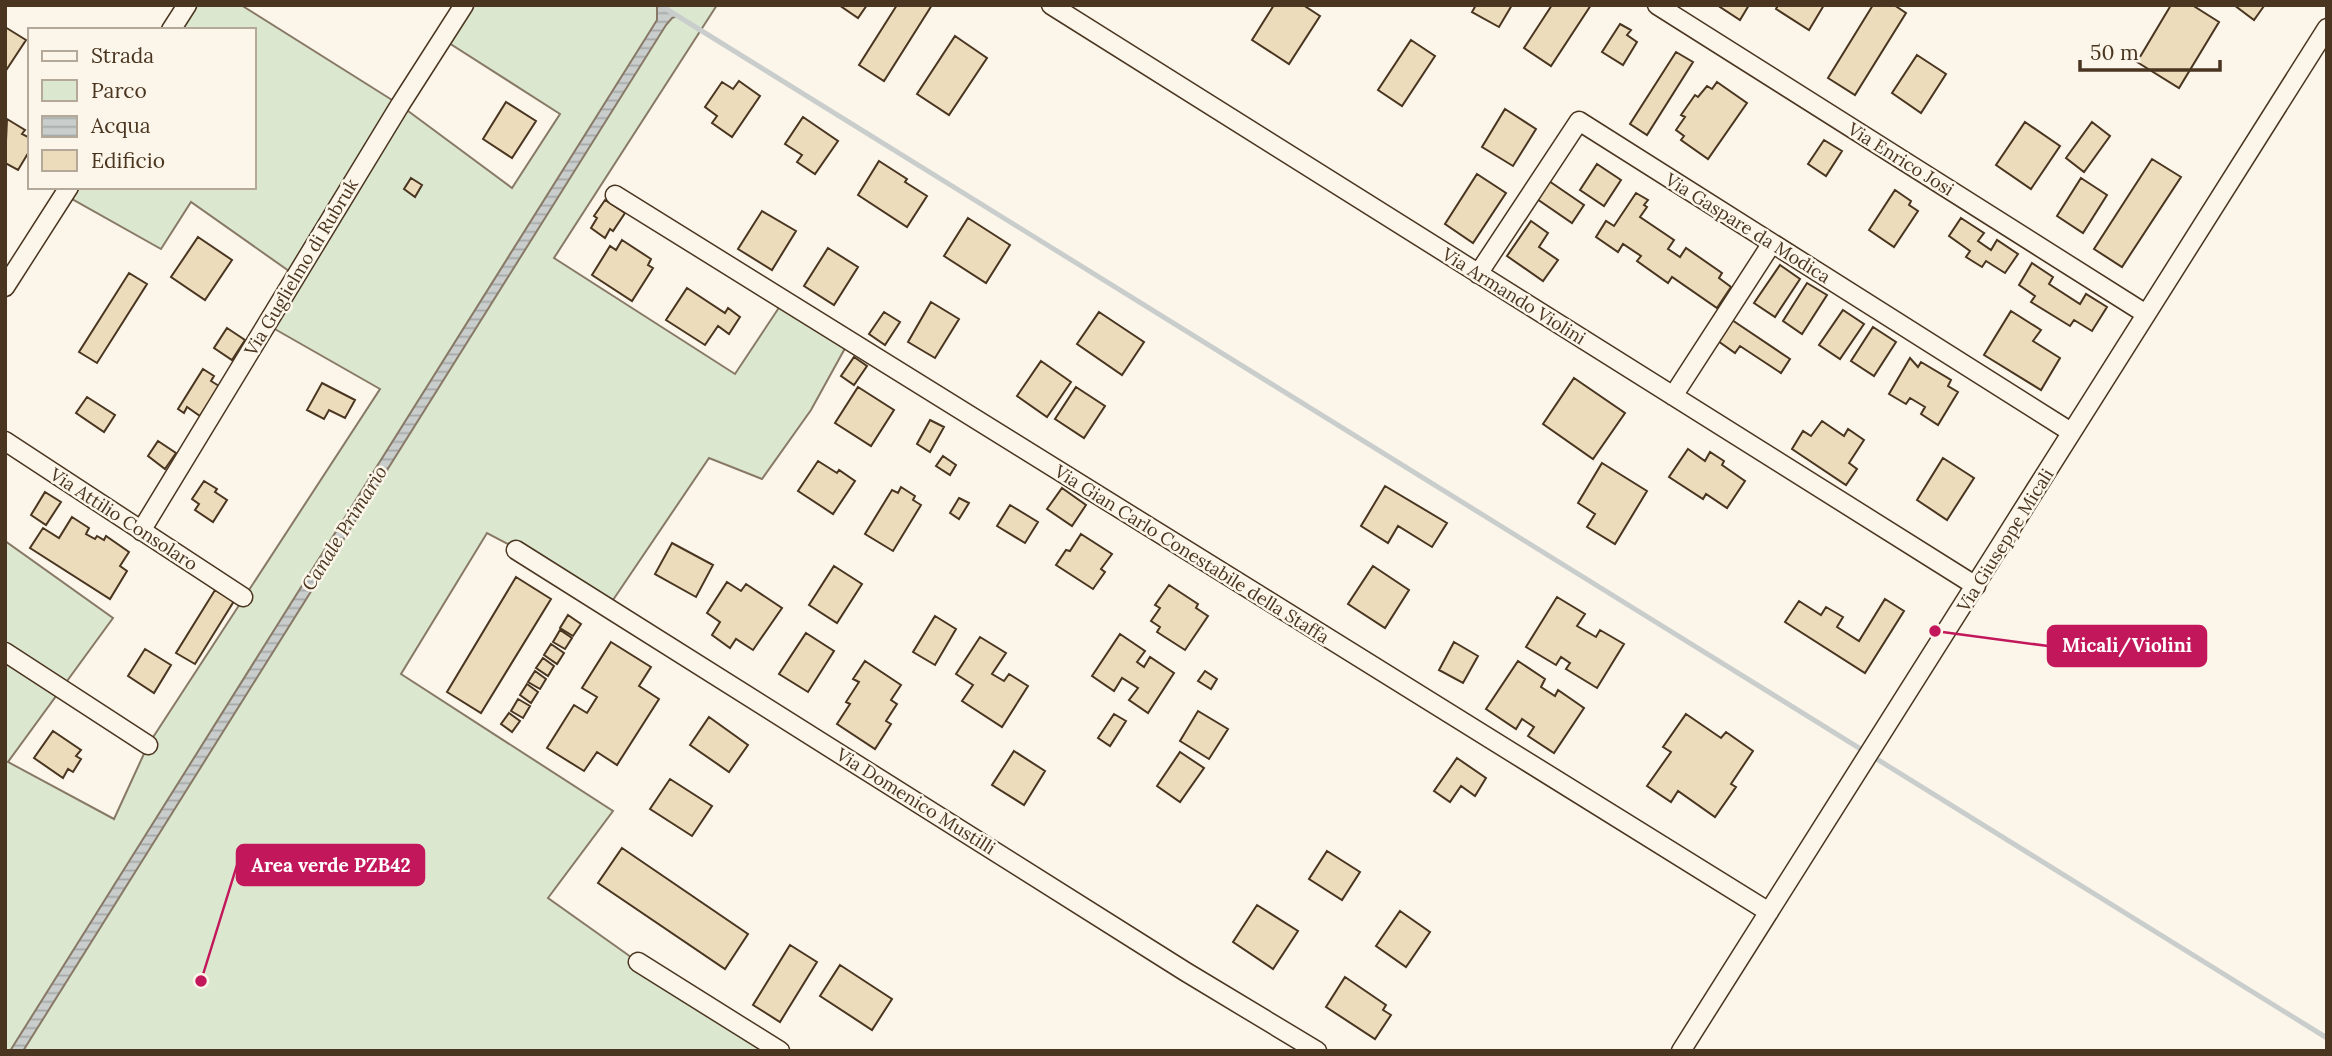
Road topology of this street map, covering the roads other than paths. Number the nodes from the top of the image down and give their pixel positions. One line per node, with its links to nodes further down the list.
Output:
1 (187, 5): 5 (street)
2 (464, 5): 16 (street, Via Guglielmo di Rubruk)
3 (1051, 5): 10 (street, Via Armando Violini)
4 (1657, 5): 12 (street, Via Enrico Josi)
5 (172, 28)
6 (2327, 28): 12 (street, Via Giuseppe Micali)
7 (68, 189): 11 (street)
8 (615, 195): 22 (street, Via Gian Carlo Conestabile della Staffa)
9 (1772, 243): 10 (street, Via Gaspare da Modica); 13 (street); 14 (street, Via Gaspare da Modica)
10 (1478, 274): 13 (street, Via Armando Violini)
11 (5, 287)
12 (2146, 314): 14 (street, Via Giuseppe Micali)
13 (1673, 396): 18 (street, Via Armando Violini)
14 (2071, 432): 18 (street, Via Giuseppe Micali)
15 (5, 441): 16 (street, Via Attilio Consolaro)
16 (141, 531): 19 (street, Via Attilio Consolaro)
17 (516, 550): 25 (street, Via Domenico Mustilli)
18 (1976, 586): 22 (street, Via Giuseppe Micali)
19 (243, 597)
20 (5, 652): 21 (street)
21 (148, 745)
22 (1769, 912): 26 (street, Via Giuseppe Micali)
23 (638, 962): 24 (street)
24 (780, 1051)
25 (1317, 1051)
26 (1681, 1051)

